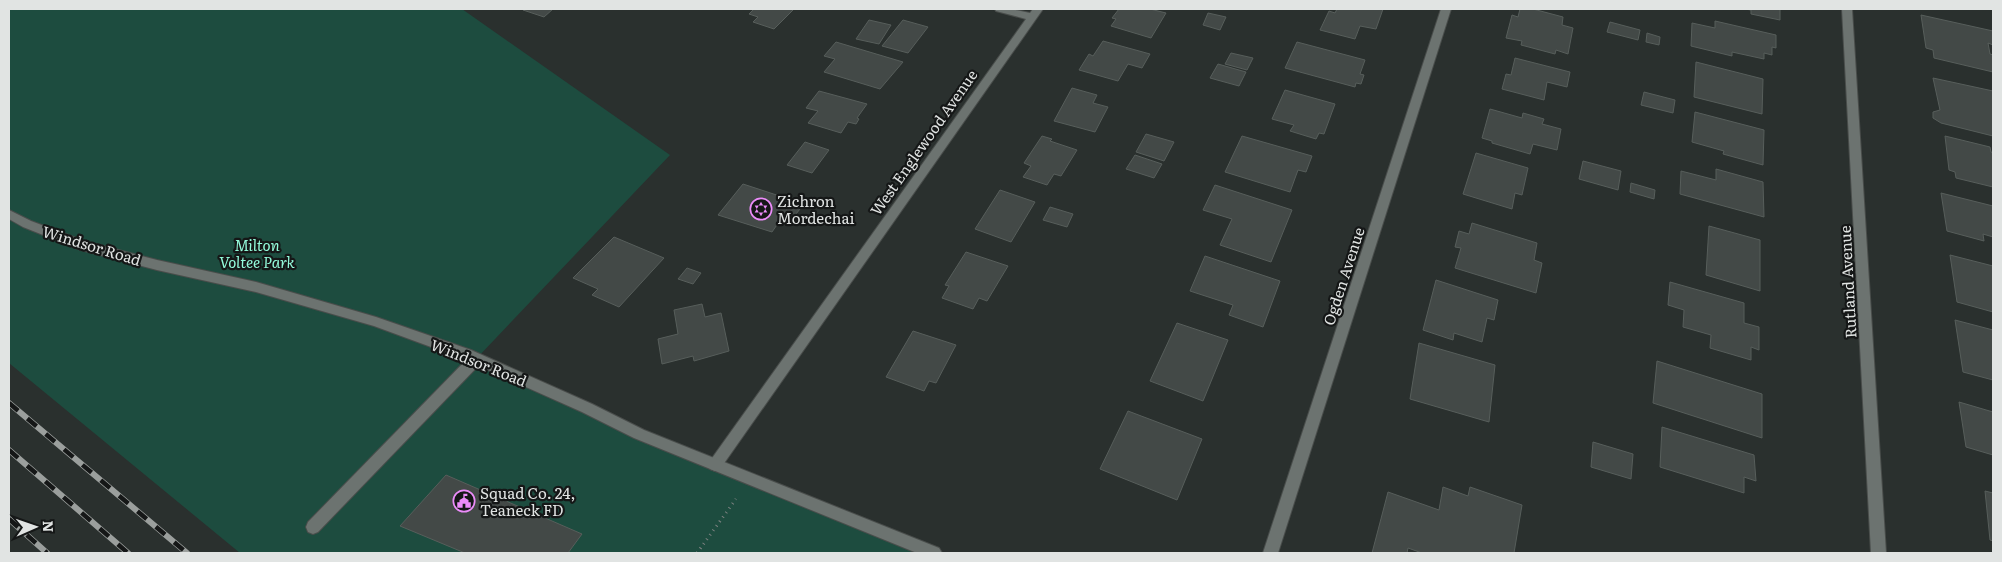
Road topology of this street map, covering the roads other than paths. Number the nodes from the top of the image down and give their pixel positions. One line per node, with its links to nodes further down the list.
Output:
1 (1000, 9): 4 (street)
2 (1446, 9): 10 (street, Ogden Avenue)
3 (1847, 9): 11 (street, Rutland Avenue)
4 (1035, 13): 7 (street, West Englewood Avenue)
5 (9, 214): 6 (street, Windsor Road)
6 (476, 359): 7 (street, Windsor Road); 8 (street)
7 (715, 465): 9 (street, Windsor Road)
8 (313, 527)
9 (934, 553)
10 (1270, 553)
11 (1879, 553)

